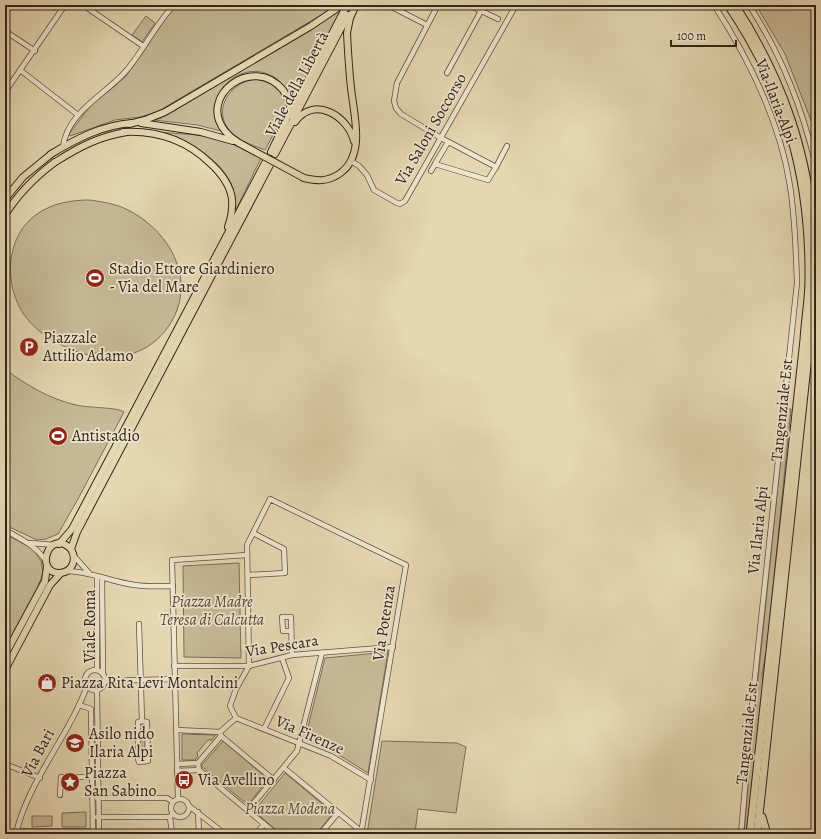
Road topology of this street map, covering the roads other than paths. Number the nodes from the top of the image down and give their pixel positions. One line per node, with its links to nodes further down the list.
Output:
1 (65, 5): 20 (street)
2 (83, 5): 19 (street)
3 (174, 5): 19 (street)
4 (342, 5): 25 (main road)
5 (347, 5): 36 (main road, Viale della Libertà)
6 (355, 5): 35 (main road); 36 (main road, Viale della Libertà)
7 (438, 5): 17 (street)
8 (469, 5): 15 (street)
9 (516, 5): 30 (street, Via Saloni Soccorso)
10 (714, 5): 119 (street, Via Ilaria Alpi)
11 (728, 5): 120 (highway, Tangenziale Est)
12 (735, 5): 88 (highway, Tangenziale Est)
13 (749, 5): 41 (street)
14 (388, 6): 17 (street)
15 (481, 11): 16 (street); 22 (street)
16 (498, 19)
17 (427, 25): 30 (street)
18 (5, 31): 20 (street)
19 (143, 46): 24 (street)
20 (35, 52): 21 (street)
21 (20, 70): 23 (street); 24 (street)
22 (447, 73)
23 (5, 92)
24 (78, 115): 34 (street)
25 (129, 124): 26 (main road); 27 (main road)
26 (102, 129): 29 (main road); 34 (main road)
27 (180, 129): 28 (main road); 32 (main road)
28 (123, 132): 29 (main road); 46 (main road)
29 (105, 136): 39 (main road)
30 (441, 138): 31 (street); 38 (street, Via Saloni Soccorso)
31 (448, 142): 40 (street); 42 (street)
32 (239, 144): 36 (main road); 38 (main road, bridge)
33 (507, 146): 42 (street)
34 (63, 147): 37 (main road)
35 (355, 151): 36 (main road); 38 (main road)
36 (273, 153)
37 (51, 155): 39 (main road); 44 (main road)
38 (351, 161)
39 (56, 162): 45 (main road)
40 (436, 164): 42 (street); 43 (street)
41 (816, 166)
42 (496, 167)
43 (431, 171)
44 (5, 199)
45 (5, 215)
46 (225, 239): 50 (main road); 51 (main road)
47 (5, 530): 49 (street)
48 (253, 533): 52 (street); 57 (street); 63 (street, Via Potenza)
49 (29, 543): 50 (street); 54 (street)
50 (57, 544): 51 (main road); 54 (main road)
51 (71, 550): 53 (main road)
52 (246, 555): 57 (street); 60 (street)
53 (74, 556): 55 (main road); 56 (street)
54 (46, 563): 55 (main road); 65 (main road)
55 (63, 572): 56 (street); 70 (main road)
56 (89, 573): 58 (street)
57 (248, 575): 69 (street)
58 (97, 576): 59 (street); 71 (street, Viale Roma)
59 (102, 579): 60 (street); 72 (street, Viale Roma)
60 (173, 586): 68 (street)
61 (139, 624): 74 (street)
62 (291, 631): 66 (street)
63 (394, 647): 64 (street, Via Pescara); 95 (street, Via Potenza)
64 (322, 653): 66 (street, Via Pescara); 84 (street)
65 (5, 655)
66 (292, 655): 67 (street, Via Pescara)
67 (282, 658): 69 (street, Via Pescara); 81 (street)
68 (174, 666): 69 (street, Via Pescara); 73 (street)
69 (249, 666): 79 (street)
70 (5, 670)
71 (97, 670): 72 (street, Viale Roma); 76 (street, Viale Roma)
72 (103, 674): 75 (street, Viale Roma)
73 (175, 679): 74 (street); 82 (street)
74 (140, 680): 75 (street); 80 (street)
75 (105, 681): 77 (street, Viale Roma)
76 (87, 686): 77 (street, Viale Roma); 78 (street, Via Bari)
77 (95, 690): 98 (street)
78 (79, 705): 92 (street); 93 (street, Via Bari)
79 (236, 718): 81 (street, Via Firenze); 83 (street)
80 (142, 721): 80 (street)
81 (264, 729): 84 (street, Via Firenze)
82 (177, 730): 83 (street); 87 (street)
83 (220, 734): 85 (street); 94 (street)
84 (299, 743): 89 (street); 95 (street, Via Firenze)
85 (198, 763): 87 (street); 90 (street)
86 (5, 764): 93 (street)
87 (177, 764): 91 (street)
88 (764, 767): 121 (highway, Tangenziale Est); 122 (highway)
89 (284, 768): 94 (street); 104 (street)
90 (199, 770): 91 (street); 102 (street)
91 (177, 771): 99 (street)
92 (92, 776): 96 (street); 97 (street)
93 (40, 778): 109 (street, Via Bari)
94 (274, 780): 102 (street)
95 (371, 780): 111 (street, Via Potenza)
96 (60, 795)
97 (93, 798): 98 (street); 106 (street)
98 (99, 798): 100 (street); 107 (street)
99 (178, 799): 100 (street); 101 (street)
100 (173, 802): 105 (street)
101 (189, 806): 103 (street); 105 (street)
102 (248, 810): 108 (street)
103 (198, 812): 114 (street); 115 (street)
104 (338, 812): 111 (street); 118 (street)
105 (171, 815): 107 (street); 113 (street)
106 (93, 817): 107 (street); 110 (street)
107 (99, 817): 112 (street)
108 (264, 824): 116 (street); 117 (street)
109 (16, 832): 110 (street)
110 (93, 832)
111 (362, 833)
112 (100, 834)
113 (172, 834)
114 (199, 834)
115 (225, 834)
116 (256, 834)
117 (276, 834)
118 (320, 834)
119 (741, 834)
120 (750, 834)
121 (757, 834)
122 (767, 834)

